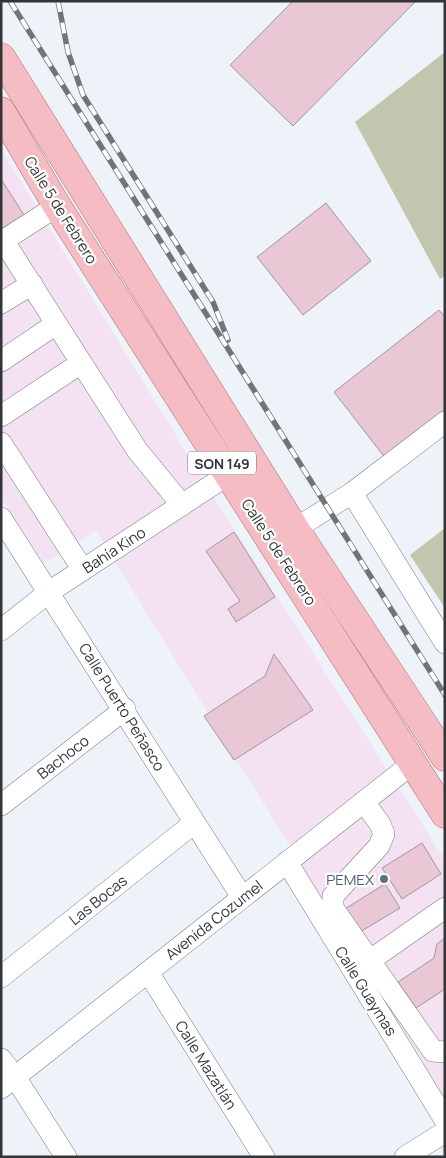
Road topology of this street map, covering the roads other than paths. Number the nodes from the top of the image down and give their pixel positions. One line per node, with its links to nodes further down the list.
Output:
1 (1, 57): 17 (main road, Calle 5 de Febrero / SON 149)
2 (1, 111): 3 (main road, Calle 5 de Febrero / SON 149)
3 (57, 206): 4 (street); 13 (main road, Calle 5 de Febrero / SON 149)
4 (2, 241): 5 (street)
5 (32, 284): 6 (street); 7 (street)
6 (1, 303)
7 (56, 324): 8 (street); 9 (street)
8 (1, 361)
9 (81, 363): 10 (street); 15 (street)
10 (1, 416)
11 (445, 422): 14 (street)
12 (1, 443): 18 (street)
13 (229, 474): 15 (street, Bahía Kino); 17 (main road, Calle 5 de Febrero / SON 149)
14 (352, 493): 17 (street); 21 (street)
15 (182, 505): 18 (street, Bahía Kino)
16 (1, 518): 19 (street, Calle Puerto Peñasco)
17 (284, 536): 23 (main road, Calle 5 de Febrero / SON 149); 24 (main road, Calle 5 de Febrero / SON 149)
18 (83, 570): 19 (street, Bahía Kino)
19 (50, 592): 20 (street, Bahía Kino); 22 (street, Calle Puerto Peñasco)
20 (1, 630)
21 (445, 643)
22 (124, 709): 26 (street, Bachoco); 28 (street, Calle Puerto Peñasco)
23 (445, 757)
24 (413, 763): 25 (street, Avenida Cozumel); 27 (main road, Calle 5 de Febrero / SON 149)
25 (364, 802): 29 (street, Avenida Cozumel); 32 (street)
26 (1, 804)
27 (445, 814)
28 (194, 823): 30 (street, Calle Puerto Peñasco); 34 (street, Las Bocas)
29 (287, 862): 30 (street, Avenida Cozumel); 38 (street, Calle Guaymas)
30 (242, 897): 33 (street, Avenida Cozumel)
31 (445, 908): 32 (street)
32 (369, 961): 35 (street)
33 (148, 972): 37 (street, Avenida Cozumel); 41 (street, Calle Mazatlán)
34 (1, 977)
35 (445, 1052)
36 (1, 1059): 37 (street)
37 (8, 1082): 40 (street)
38 (445, 1120)
39 (445, 1132): 42 (street)
40 (66, 1157)
41 (264, 1157)
42 (405, 1157)

